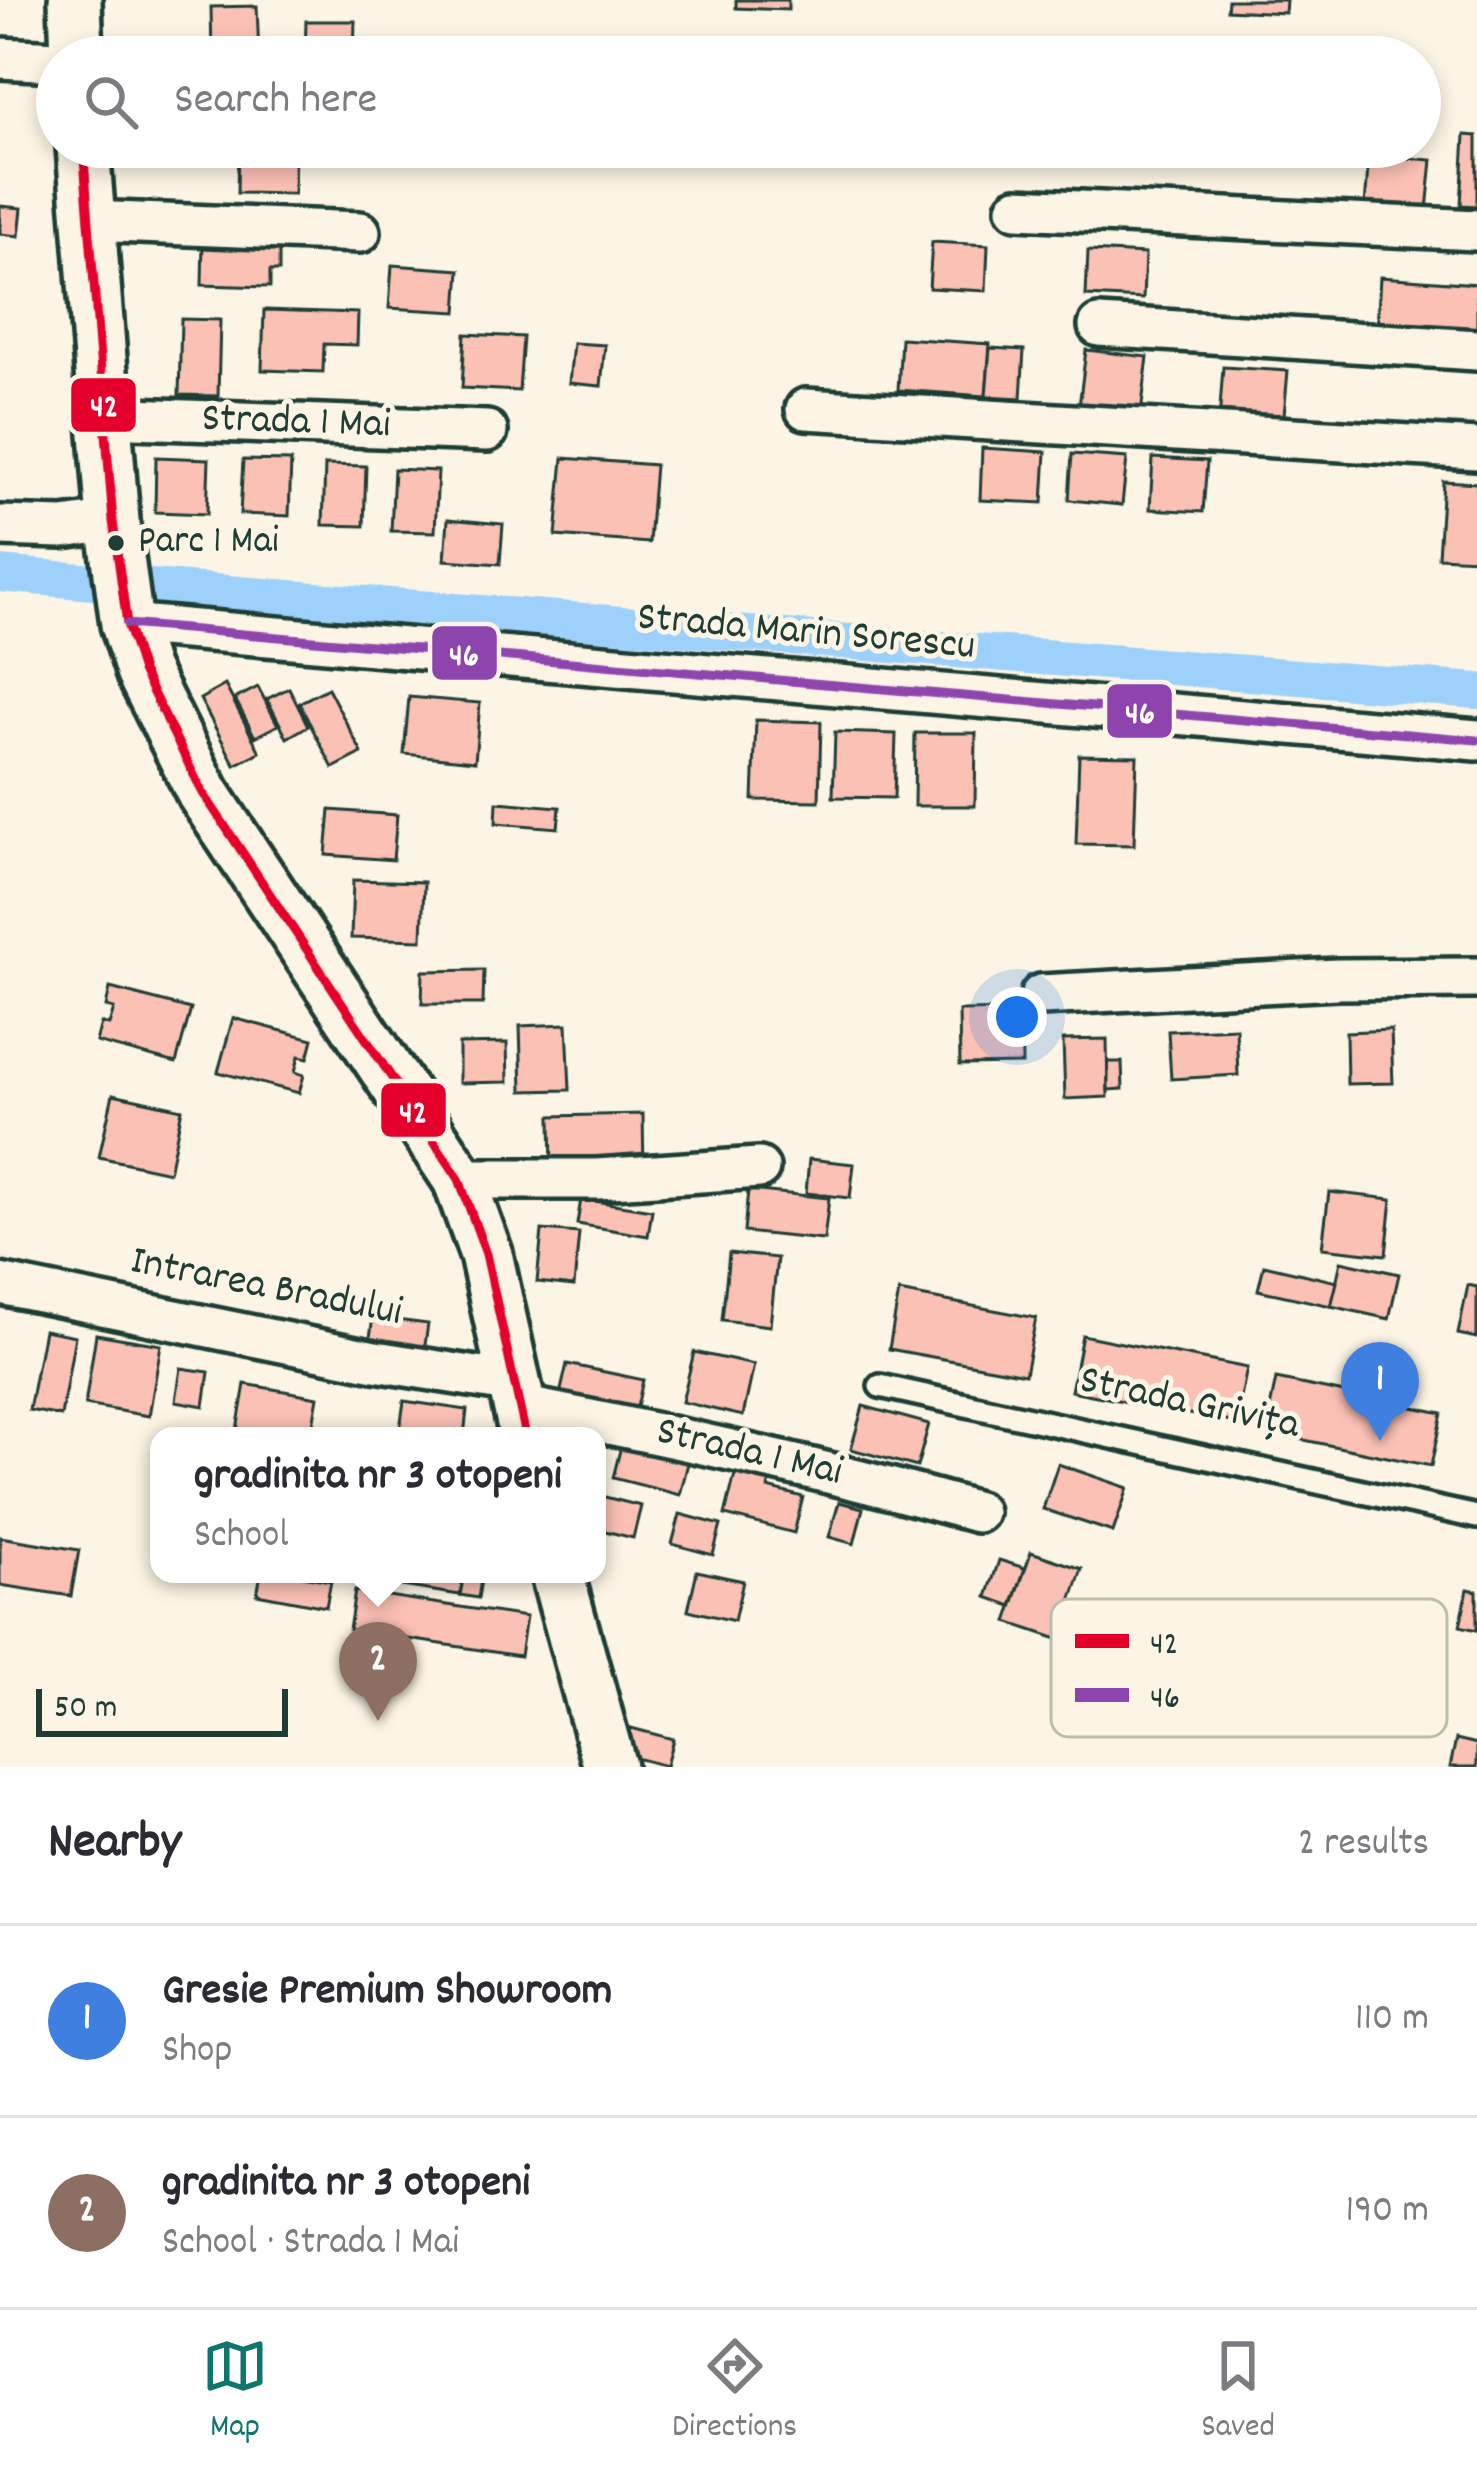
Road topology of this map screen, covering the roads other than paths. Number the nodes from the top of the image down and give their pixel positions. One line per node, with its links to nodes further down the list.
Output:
1 (76, 0): 2 (street)
2 (77, 36)
3 (0, 58): 4 (street)
4 (36, 60)
5 (85, 168): 7 (street)
6 (1017, 208): 8 (street)
7 (89, 221): 9 (street); 13 (street)
8 (1477, 230)
9 (360, 232)
10 (1099, 326): 11 (street)
11 (1477, 350)
12 (806, 409): 15 (street)
13 (104, 417): 14 (street, Strada 1 Mai); 16 (street)
14 (487, 431)
15 (1477, 449)
16 (113, 520): 17 (street); 18 (street)
17 (0, 526)
18 (127, 624): 19 (street, Strada Marin Sorescu); 23 (street)
19 (1477, 740)
20 (1477, 978): 21 (street)
21 (1041, 995)
22 (759, 1168): 23 (street)
23 (459, 1179): 26 (street)
24 (0, 1284): 26 (street, Intrarea Bradului)
25 (880, 1386): 28 (lane, Strada Grivița)
26 (520, 1408): 27 (street, Strada 1 Mai)
27 (977, 1512)
28 (1477, 1517)
29 (559, 1583): 30 (street)
30 (610, 1767)

